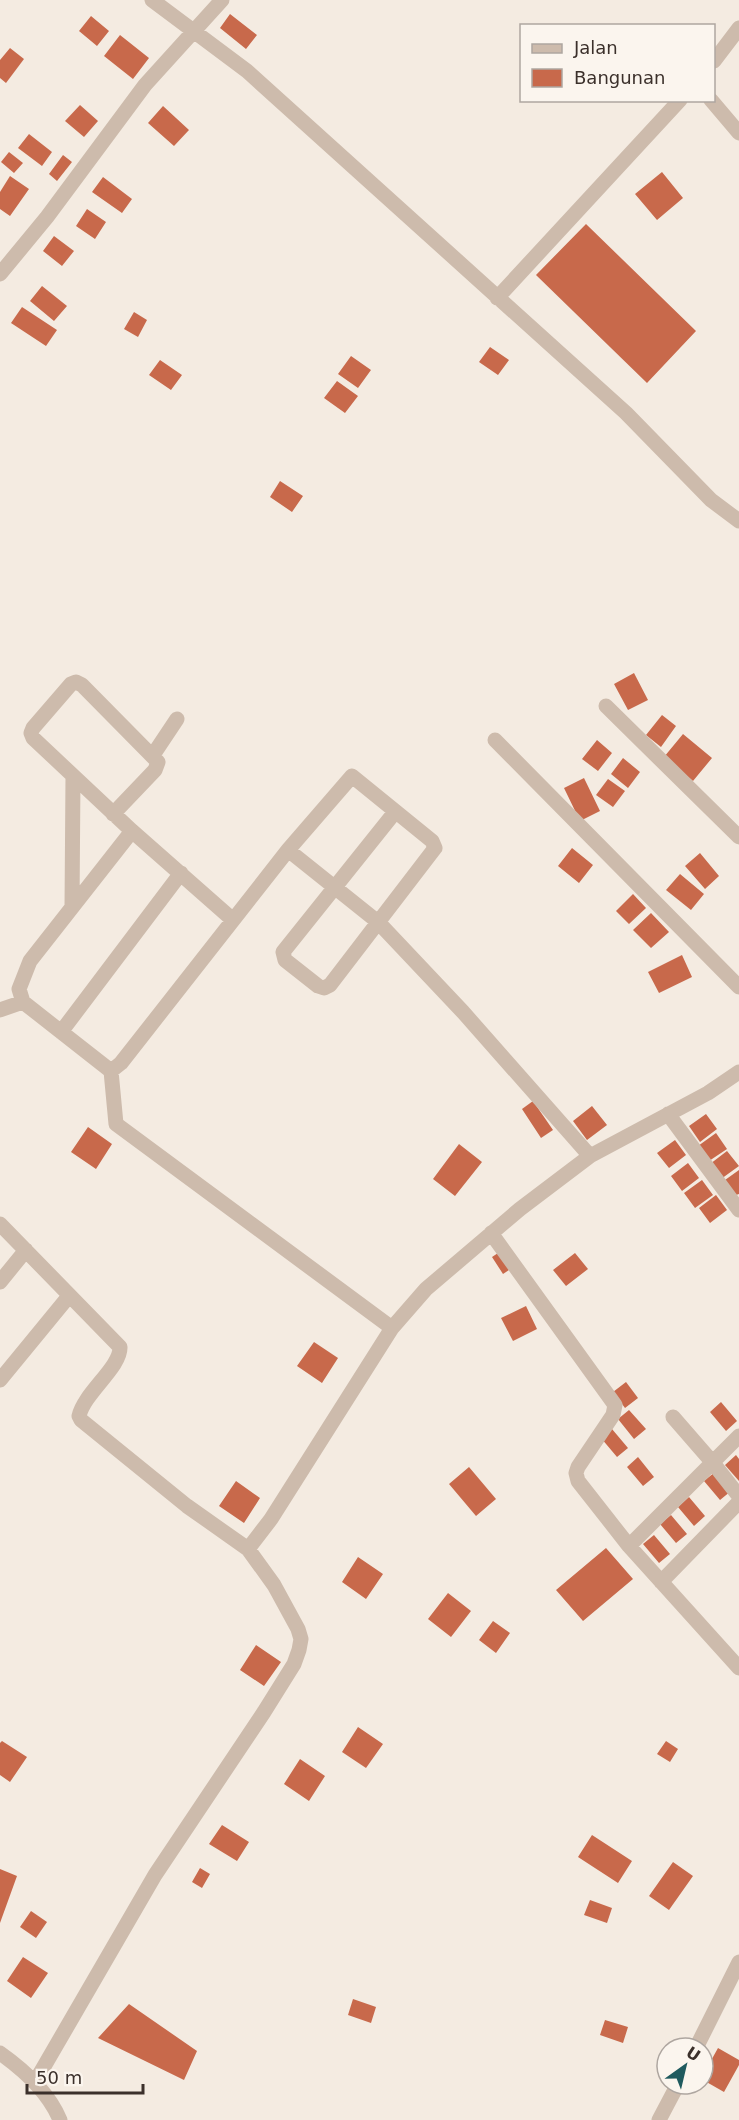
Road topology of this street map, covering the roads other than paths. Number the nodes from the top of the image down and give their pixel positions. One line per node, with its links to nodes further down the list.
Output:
1 (153, 0): 4 (street)
2 (222, 0): 4 (street)
3 (739, 28): 5 (street)
4 (193, 30): 9 (street); 10 (street)
5 (715, 60)
6 (678, 102): 10 (street)
7 (713, 102): 8 (street)
8 (739, 133)
9 (0, 274)
10 (497, 298): 11 (street)
11 (739, 521)
12 (606, 706): 20 (street)
13 (177, 719): 15 (street)
14 (495, 740): 27 (street)
15 (153, 755): 16 (street); 18 (street)
16 (73, 776): 18 (street); 24 (street)
17 (395, 812): 21 (street); 23 (street); 26 (street)
18 (114, 814): 19 (street)
19 (132, 831): 22 (street); 24 (street)
20 (739, 837)
21 (288, 850): 23 (street); 25 (street)
22 (181, 873): 25 (street); 30 (street)
23 (335, 887): 26 (street); 26 (street)
24 (72, 907): 28 (street)
25 (233, 920): 31 (street)
26 (378, 922): 34 (street)
27 (739, 987)
28 (23, 1002): 29 (street); 30 (street)
29 (0, 1010)
30 (61, 1032): 31 (street)
31 (111, 1071): 41 (street)
32 (739, 1072): 33 (street)
33 (668, 1114): 34 (street); 35 (street)
34 (590, 1156): 37 (street)
35 (739, 1210)
36 (0, 1224): 38 (street)
37 (491, 1233): 41 (street); 48 (street)
38 (26, 1250): 39 (street); 40 (street)
39 (0, 1282)
40 (69, 1296): 42 (street); 49 (street)
41 (392, 1328): 49 (street)
42 (0, 1380)
43 (673, 1417): 45 (street)
44 (739, 1436): 45 (street)
45 (713, 1462): 46 (street); 48 (street)
46 (739, 1496)
47 (739, 1502): 50 (street)
48 (629, 1546): 50 (street)
49 (248, 1549): 55 (street)
50 (661, 1582): 51 (street)
51 (739, 1668)
52 (739, 1962): 53 (street)
53 (702, 2036)
54 (0, 2053): 55 (street)
55 (34, 2082): 57 (street)
56 (672, 2096): 58 (street)
57 (60, 2120)
58 (659, 2120)

